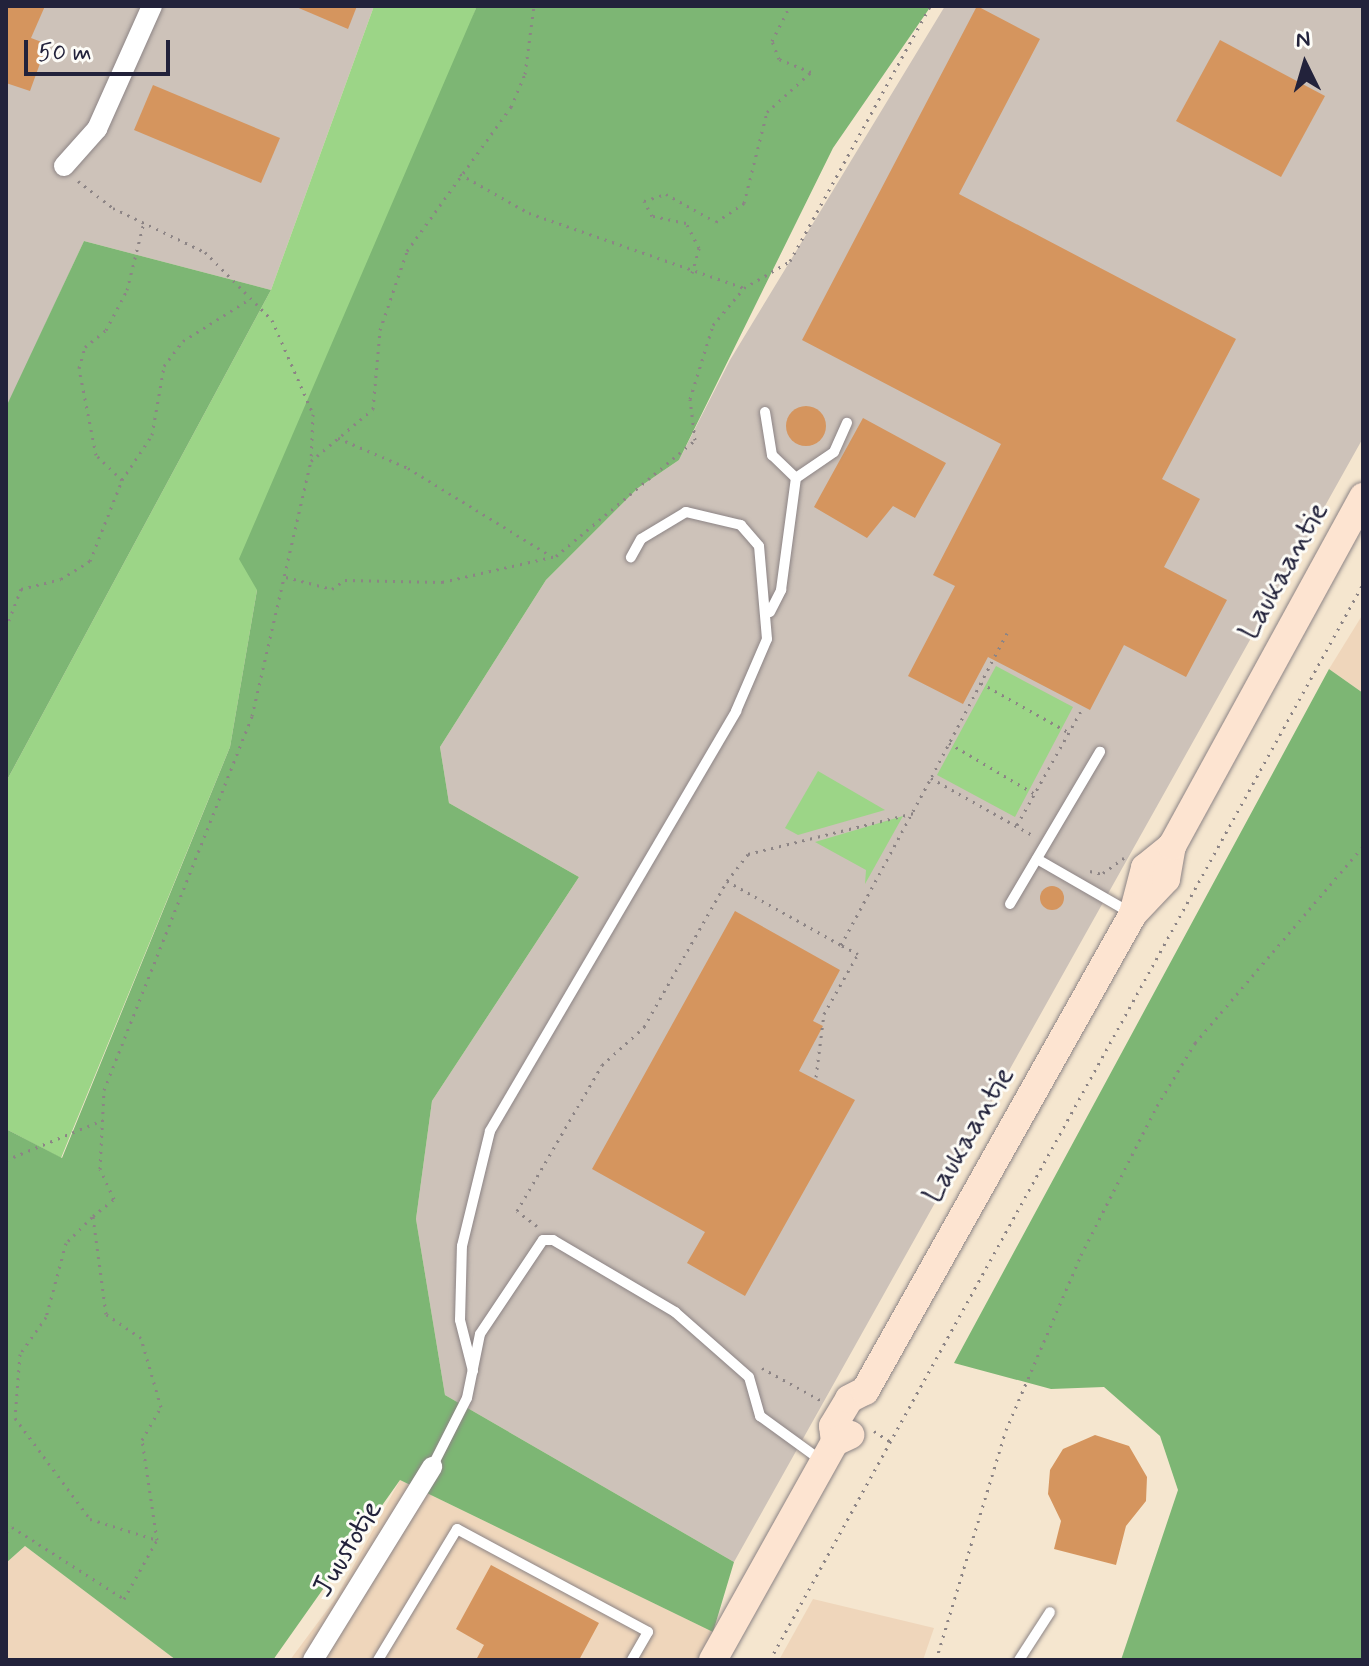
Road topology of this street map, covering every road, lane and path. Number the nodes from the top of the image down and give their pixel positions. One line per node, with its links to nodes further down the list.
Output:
1 (152, 6): 5 (street)
2 (534, 6): 6 (path)
3 (790, 6): 8 (path)
4 (930, 6): 9 (path)
5 (64, 166): 7 (path)
6 (460, 174): 8 (path); 13 (path)
7 (144, 222): 10 (path); 16 (path)
8 (692, 273): 9 (path)
9 (744, 288): 18 (path)
10 (248, 300): 14 (path); 16 (path)
11 (765, 412): 15 (lane)
12 (847, 423): 15 (lane)
13 (338, 438): 14 (path); 18 (path)
14 (311, 461): 20 (path)
15 (796, 478): 22 (lane)
16 (122, 480): 23 (path)
17 (1363, 497): 41 (main road, Laukaantie)
18 (549, 555): 20 (path)
19 (631, 557): 22 (lane)
20 (286, 577): 44 (path)
21 (1363, 584): 51 (path)
22 (769, 614): 49 (lane)
23 (6, 628)
24 (1007, 633): 25 (path)
25 (981, 683): 27 (path); 28 (path)
26 (1082, 709): 27 (path)
27 (1069, 732): 31 (path)
28 (949, 743): 30 (path); 31 (path)
29 (1100, 752): 34 (lane)
30 (931, 778): 32 (path); 33 (path)
31 (1035, 794): 33 (path)
32 (914, 813): 39 (path); 42 (path)
33 (1017, 825): 34 (path)
34 (1045, 845): 36 (lane)
35 (1363, 846): 62 (path)
36 (1037, 859): 40 (lane); 41 (lane)
37 (1080, 869): 38 (path)
38 (1102, 874)
39 (727, 881): 42 (path); 47 (path)
40 (1010, 904)
41 (1133, 914): 50 (main road, Laukaantie)
42 (841, 945): 43 (path)
43 (816, 1077)
44 (103, 1120): 45 (path); 46 (path)
45 (6, 1160)
46 (93, 1216): 55 (path); 55 (path)
47 (555, 1241): 48 (lane); 49 (lane)
48 (731, 1359): 50 (path); 52 (lane)
49 (473, 1371): 53 (lane)
50 (849, 1417): 51 (path); 52 (main road)
51 (891, 1442): 61 (path)
52 (829, 1452): 60 (main road)
53 (432, 1467): 57 (street, Juustotie)
54 (6, 1532): 55 (path)
55 (157, 1540)
56 (1050, 1612): 63 (lane)
57 (313, 1660)
58 (378, 1660): 59 (lane)
59 (632, 1660)
60 (713, 1660)
61 (770, 1660)
62 (936, 1660)
63 (1019, 1660)

